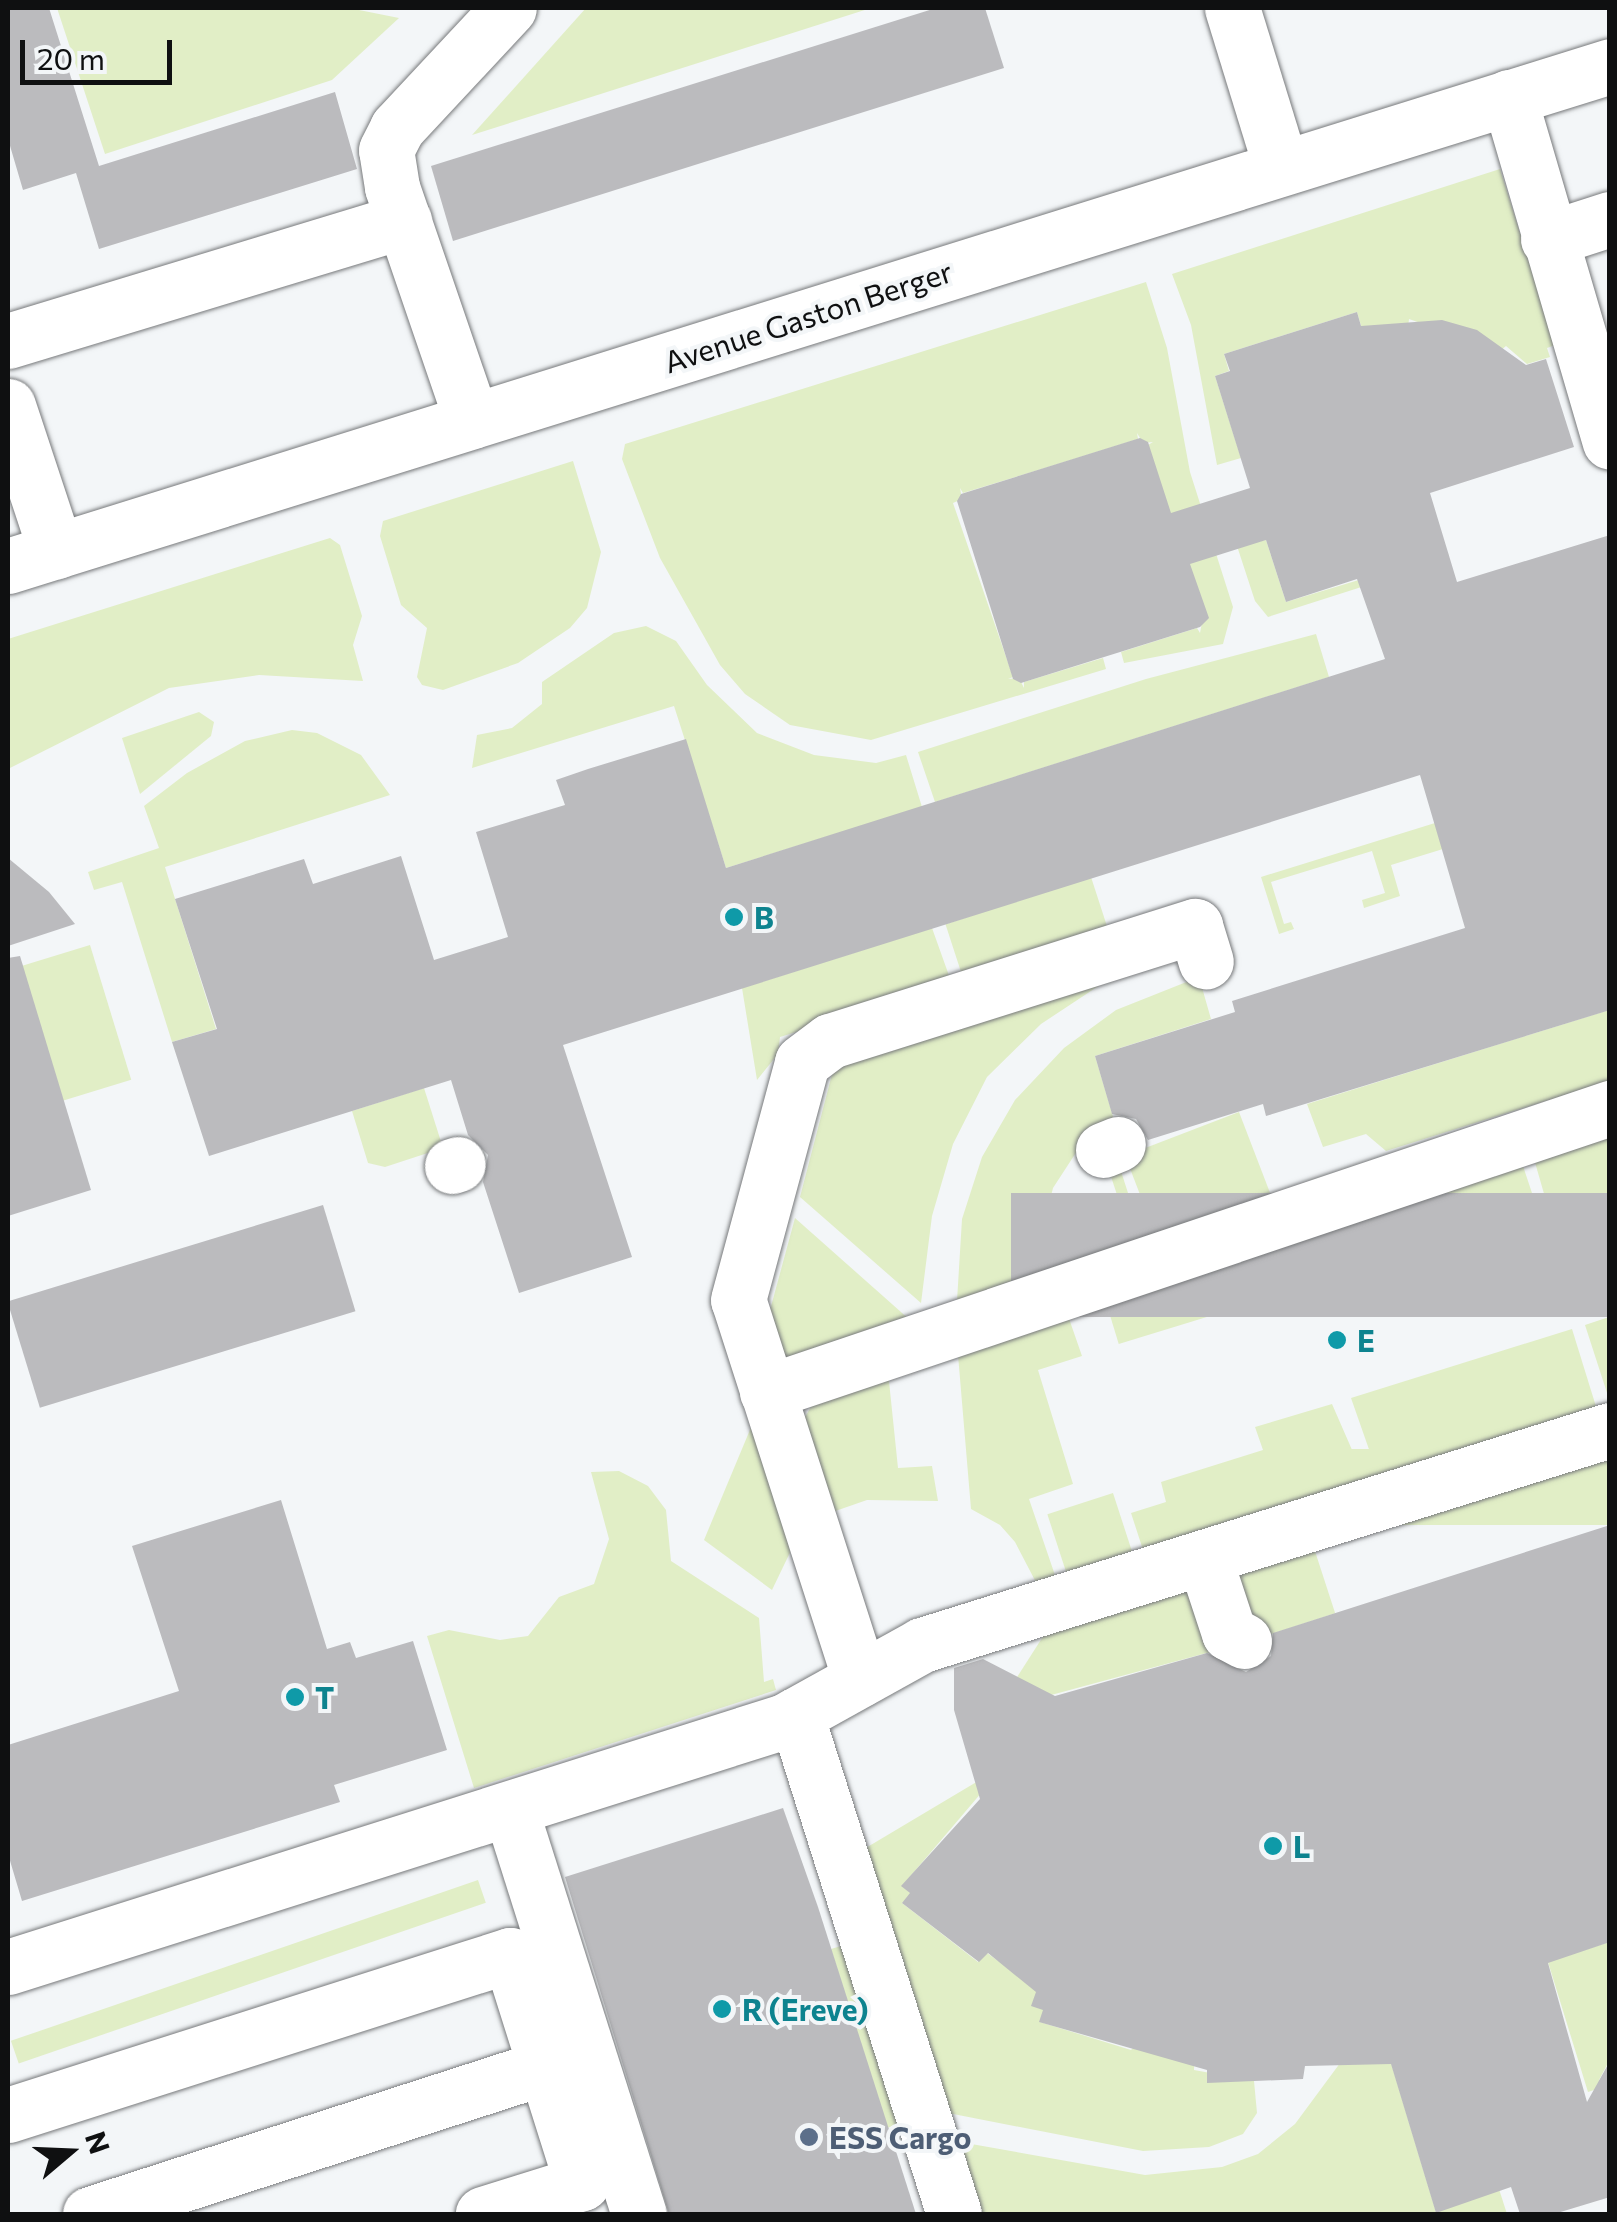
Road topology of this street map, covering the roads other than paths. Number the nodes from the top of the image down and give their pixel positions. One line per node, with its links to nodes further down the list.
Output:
1 (508, 8): 7 (street)
2 (1232, 8): 5 (street)
3 (1610, 66): 4 (street, Avenue Gaston Berger)
4 (1509, 98): 5 (street, Avenue Gaston Berger); 8 (street)
5 (1280, 164): 11 (street, Avenue Gaston Berger)
6 (1610, 219): 8 (street)
7 (404, 220): 9 (street); 11 (street)
8 (1548, 239): 12 (street)
9 (8, 342)
10 (8, 406): 13 (street)
11 (472, 422): 13 (street, Avenue Gaston Berger)
12 (1610, 442)
13 (32, 559)
14 (1206, 961): 16 (street)
15 (1610, 1108): 16 (street)
16 (767, 1392): 20 (street)
17 (1610, 1430): 18 (street)
18 (1204, 1556): 19 (street); 20 (street)
19 (1233, 1640)
20 (860, 1680): 21 (street)
21 (796, 1714): 22 (street); 29 (street)
22 (511, 1811): 23 (street); 28 (street)
23 (8, 1967)
24 (545, 2067): 25 (street); 26 (street); 27 (street)
25 (8, 2115)
26 (90, 2214)
27 (482, 2214)
28 (639, 2214)
29 (954, 2214)

